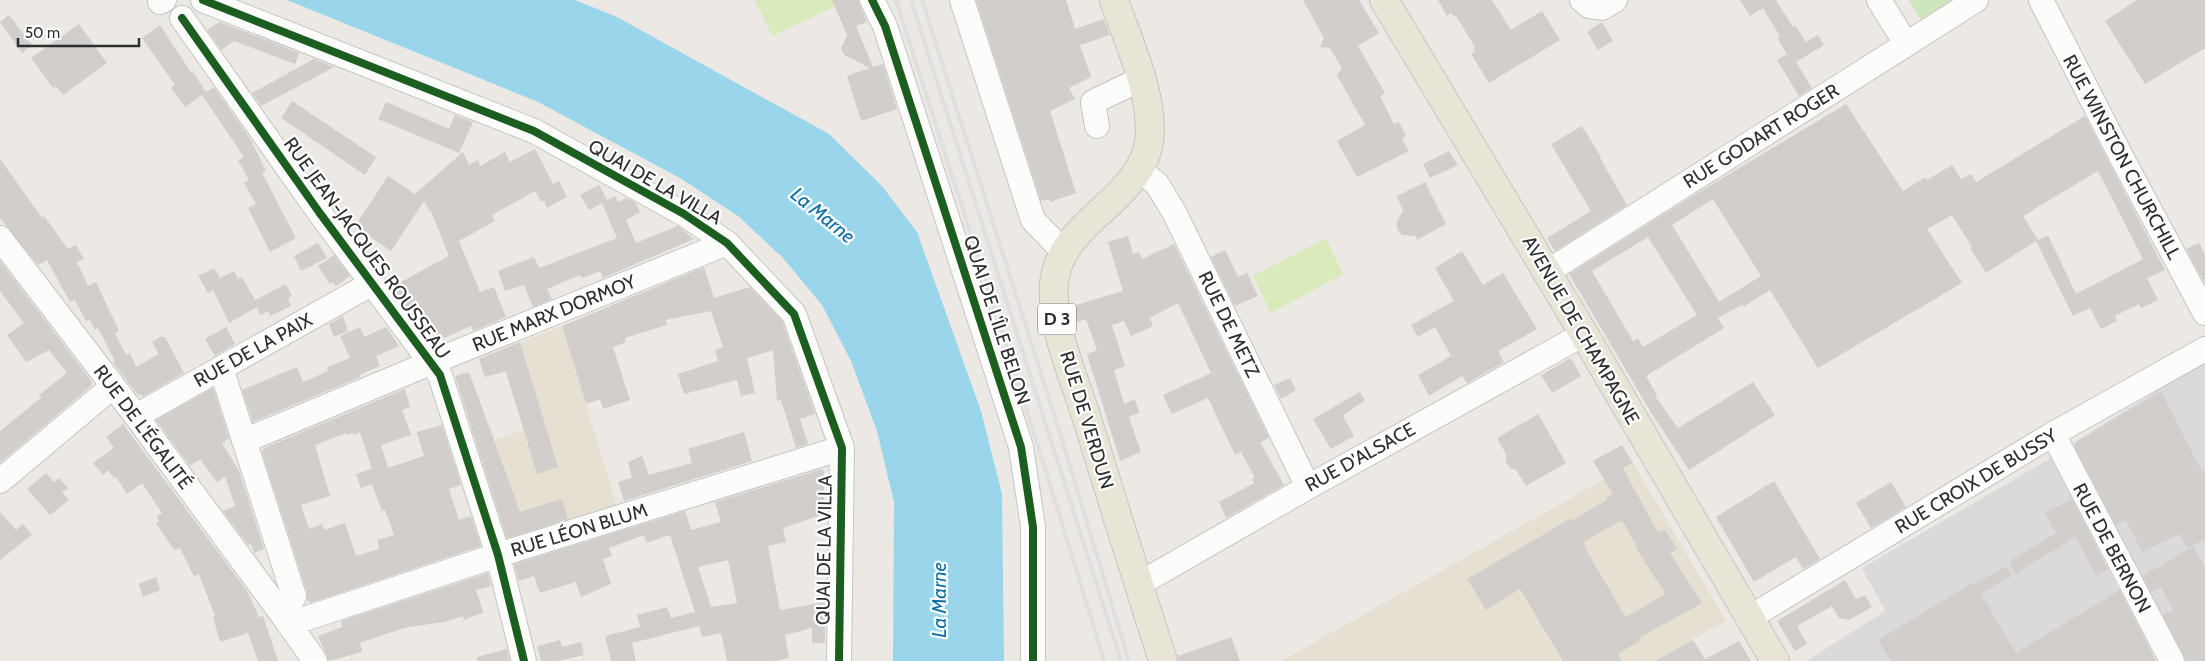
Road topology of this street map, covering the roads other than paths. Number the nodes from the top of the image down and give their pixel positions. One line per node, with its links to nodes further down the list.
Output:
1 (203, 0): 17 (street, QUAI DE LA VILLA)
2 (872, 0): 40 (street, QUAI DE L'ÎLE BELON)
3 (962, 0): 18 (street)
4 (1114, 0): 13 (main road, RUE DE VERDUN / D 3)
5 (1384, 0): 19 (main road, AVENUE DE CHAMPAGNE)
6 (1582, 0): 7 (street)
7 (1614, 0)
8 (1879, 0): 12 (street)
9 (1976, 0): 12 (street, RUE GODART ROGER)
10 (2041, 0): 21 (street, RUE WINSTON CHURCHILL)
11 (182, 18): 20 (street, RUE JEAN-JACQUES ROUSSEAU)
12 (1906, 44): 19 (street, RUE GODART ROGER)
13 (1141, 79): 14 (street); 15 (main road, RUE DE VERDUN / D 3)
14 (1097, 126)
15 (1138, 170): 18 (main road, RUE DE VERDUN / D 3); 32 (street, RUE DE METZ)
16 (0, 238): 26 (street, RUE DE L'ÉGALITÉ)
17 (727, 243): 24 (street, RUE MARX DORMOY); 30 (street, QUAI DE LA VILLA)
18 (1063, 251): 34 (main road, RUE DE VERDUN / D 3)
19 (1547, 272): 22 (main road, AVENUE DE CHAMPAGNE)
20 (371, 284): 24 (street, RUE JEAN-JACQUES ROUSSEAU); 25 (street, RUE DE LA PAIX)
21 (2205, 313)
22 (1584, 334): 32 (street, RUE D'ALSACE); 35 (main road, AVENUE DE CHAMPAGNE)
23 (2205, 349): 28 (street, RUE CROIX DE BUSSY)
24 (430, 363): 29 (street, RUE MARX DORMOY); 33 (street, RUE JEAN-JACQUES ROUSSEAU)
25 (221, 368): 27 (street, RUE DE LA PAIX); 29 (street)
26 (112, 387): 27 (street, RUE DE L'ÉGALITÉ); 31 (street)
27 (136, 416): 36 (street, RUE DE L'ÉGALITÉ)
28 (2053, 434): 35 (street, RUE CROIX DE BUSSY); 43 (street, RUE DE BERNON)
29 (244, 441): 36 (street)
30 (842, 448): 33 (street, RUE LÉON BLUM); 39 (street, QUAI DE LA VILLA)
31 (0, 481)
32 (1308, 487): 34 (street, RUE D'ALSACE)
33 (498, 555): 36 (street, RUE LÉON BLUM); 38 (street, RUE JEAN-JACQUES ROUSSEAU)
34 (1139, 584): 41 (main road, RUE DE VERDUN / D 3)
35 (1749, 618): 42 (main road, AVENUE DE CHAMPAGNE)
36 (286, 620): 37 (street, RUE DE L'ÉGALITÉ)
37 (315, 661)
38 (524, 661)
39 (839, 661)
40 (1033, 661)
41 (1163, 661)
42 (1775, 661)
43 (2172, 661)

